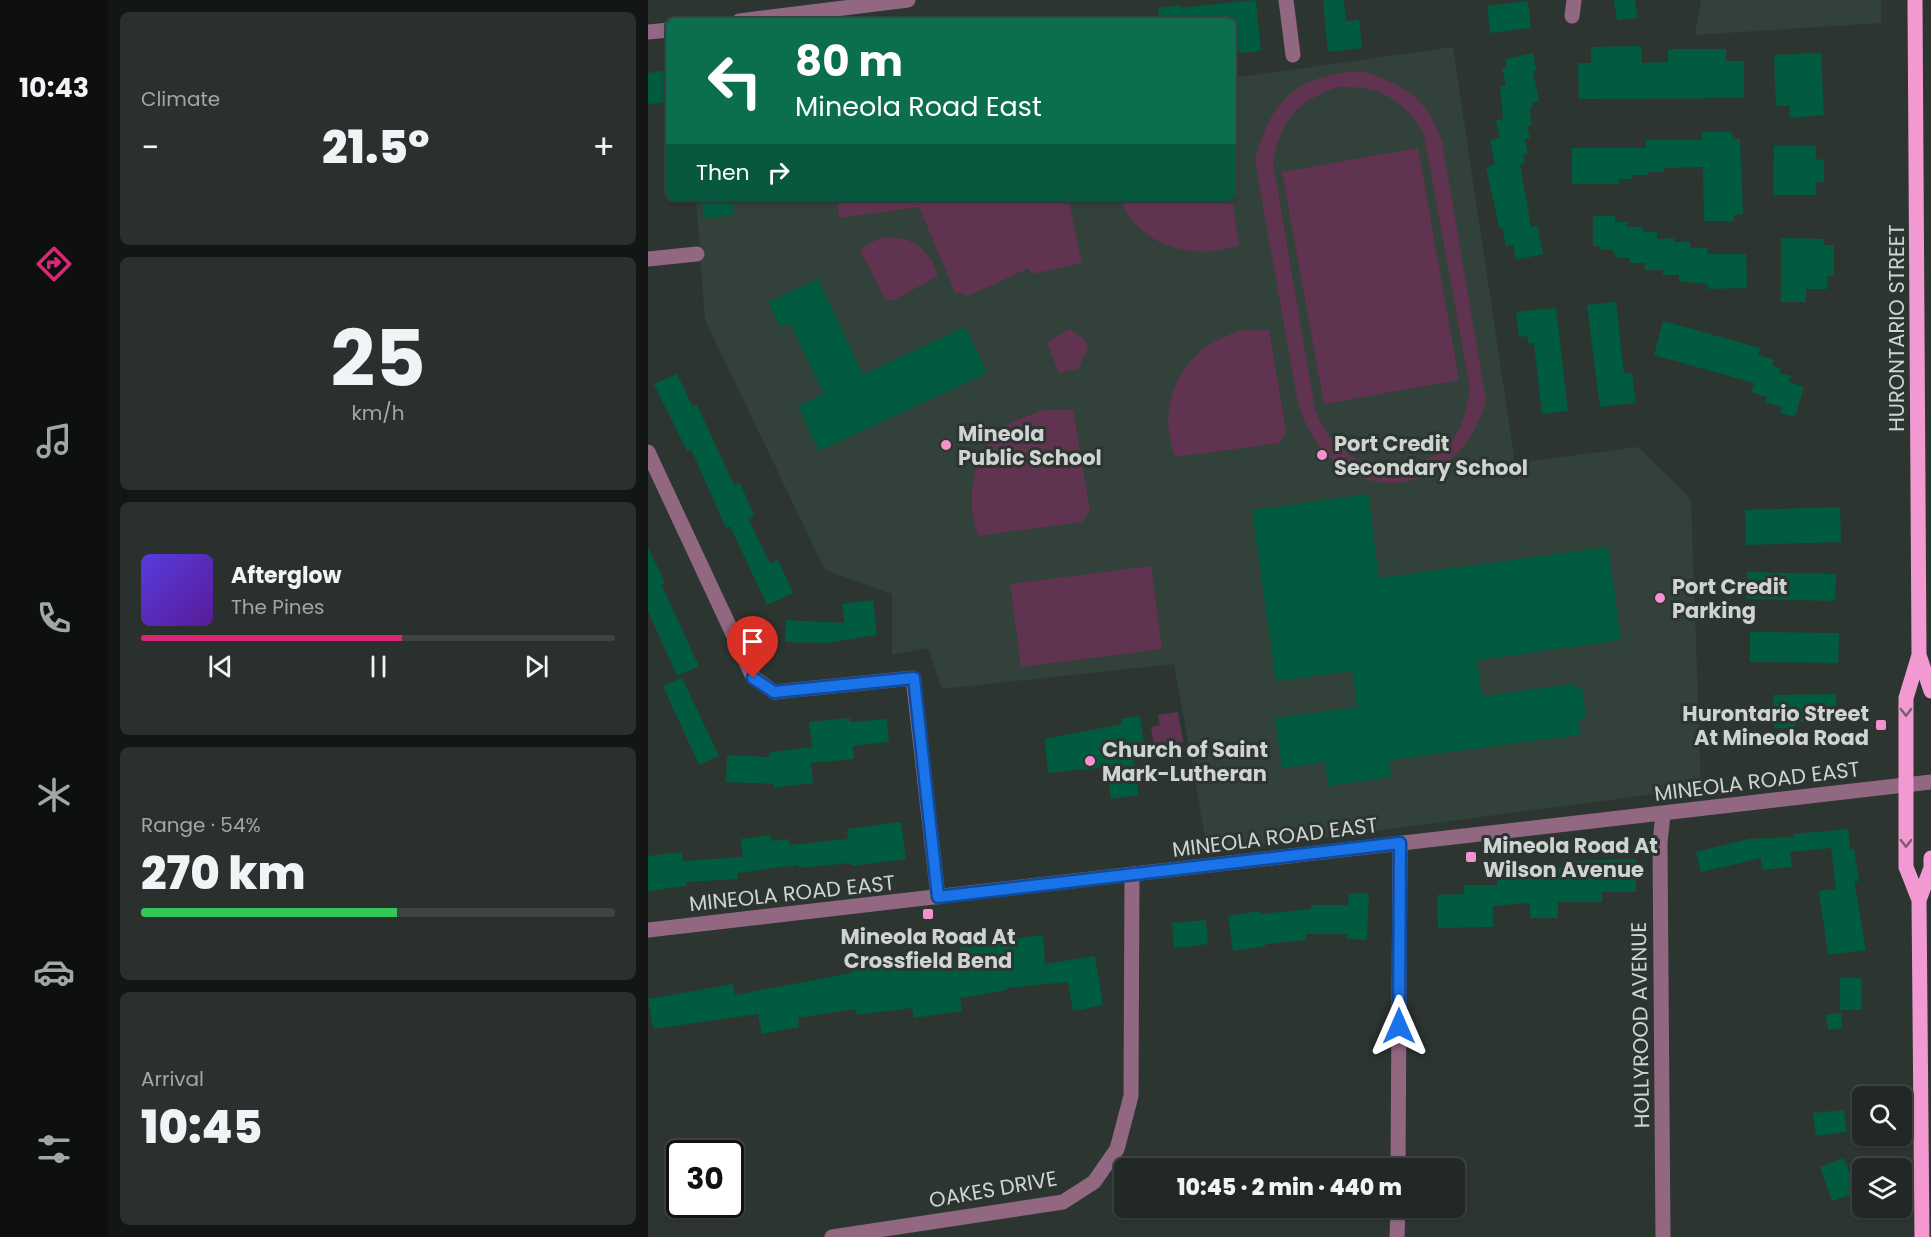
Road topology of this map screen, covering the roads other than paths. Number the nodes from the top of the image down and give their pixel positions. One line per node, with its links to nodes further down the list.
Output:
1 (908, 0): 6 (street)
2 (1286, 0): 9 (street)
3 (1574, 0): 5 (street)
4 (1915, 0): 13 (main road, HURONTARIO STREET)
5 (1572, 16)
6 (763, 18)
7 (666, 30): 8 (street)
8 (648, 32)
9 (1293, 55)
10 (697, 254): 11 (street)
11 (648, 259)
12 (648, 452): 21 (street)
13 (1919, 655): 14 (main road, HURONTARIO STREET); 16 (main road, HURONTARIO STREET, one-way to 16)
14 (1931, 691)
15 (1931, 782): 16 (street, MINEOLA ROAD EAST)
16 (1906, 784): 17 (street, MINEOLA ROAD EAST); 22 (main road, HURONTARIO STREET, one-way to 22)
17 (1663, 814): 18 (street, MINEOLA ROAD EAST); 28 (street, HOLLYROOD AVENUE)
18 (1400, 843): 20 (street, MINEOLA ROAD EAST); 24 (street)
19 (1931, 858): 22 (main road, HURONTARIO STREET)
20 (1132, 874): 21 (street, MINEOLA ROAD EAST); 26 (street, OAKES DRIVE)
21 (938, 897): 23 (street, MINEOLA ROAD EAST)
22 (1919, 900): 29 (main road, HURONTARIO STREET)
23 (648, 930)
24 (1398, 1158)
25 (1398, 1218): 27 (street)
26 (832, 1237)
27 (1397, 1237)
28 (1663, 1237)
29 (1922, 1237)

